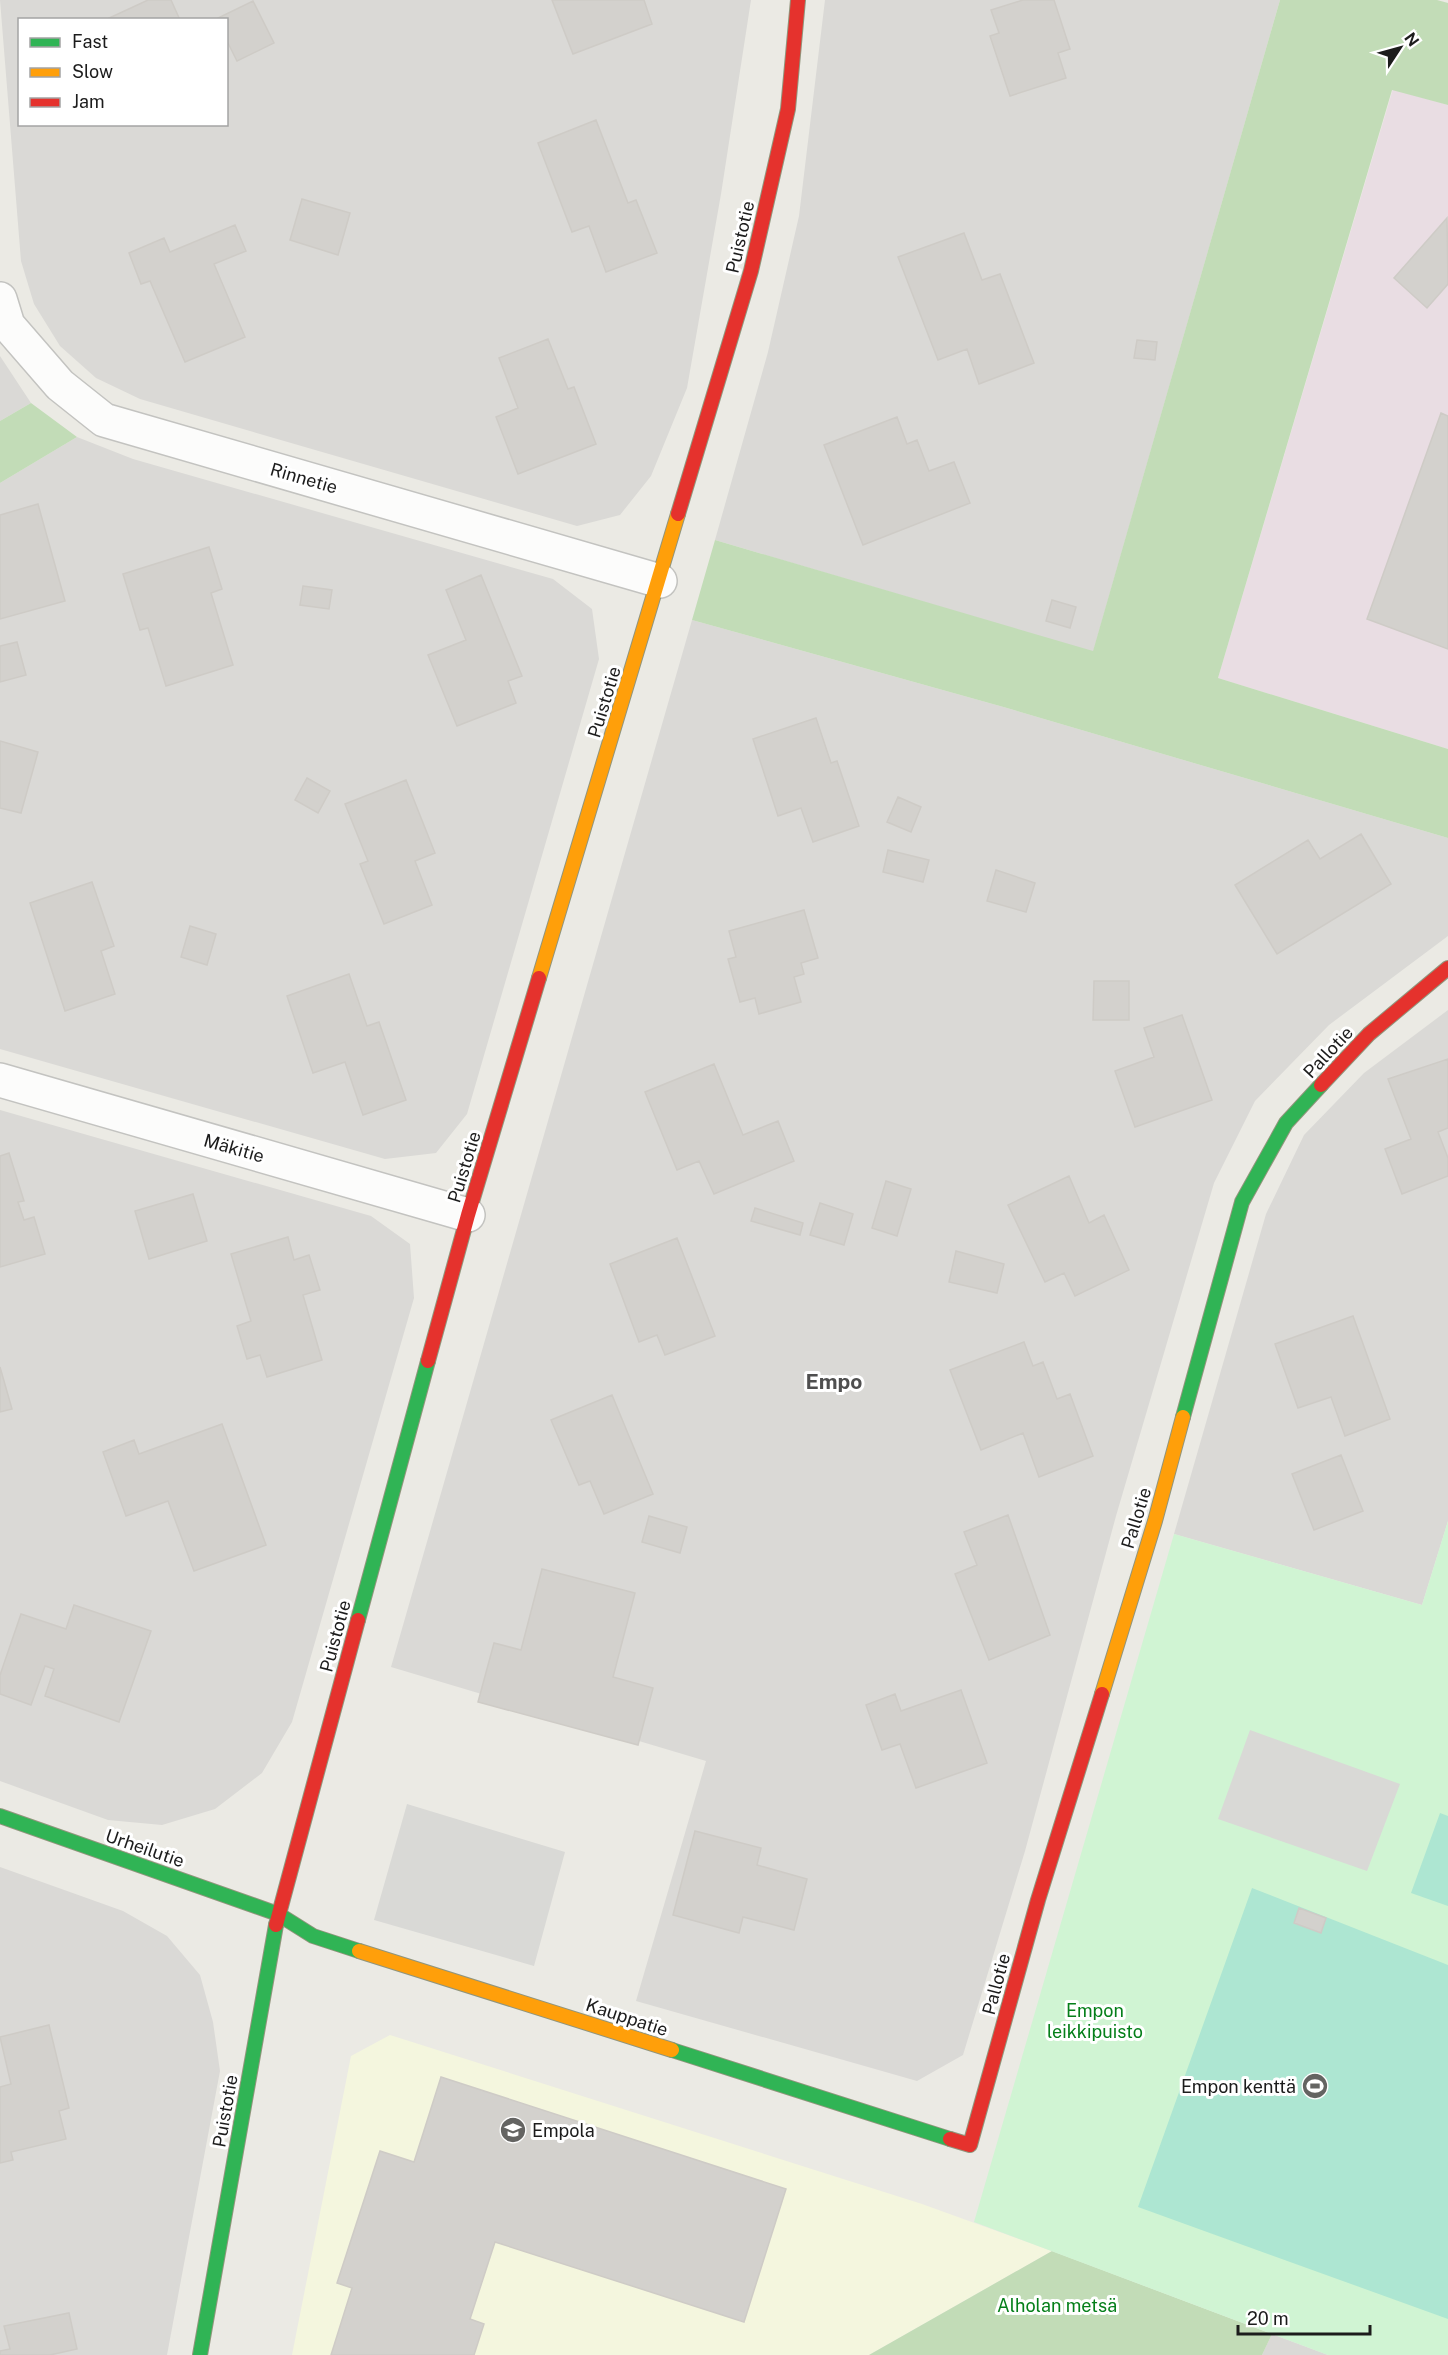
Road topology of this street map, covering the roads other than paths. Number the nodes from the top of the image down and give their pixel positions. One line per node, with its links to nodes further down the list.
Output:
1 (798, 0): 3 (street, Puistotie)
2 (0, 299): 3 (street, Rinnetie)
3 (660, 581): 6 (street, Puistotie)
4 (1448, 968): 9 (street, Pallotie)
5 (0, 1080): 6 (street, Mäkitie)
6 (468, 1215): 8 (street, Puistotie)
7 (0, 1816): 8 (street, Urheilutie)
8 (278, 1914): 9 (street, Kauppatie); 10 (street, Puistotie)
9 (970, 2145)
10 (200, 2355)

